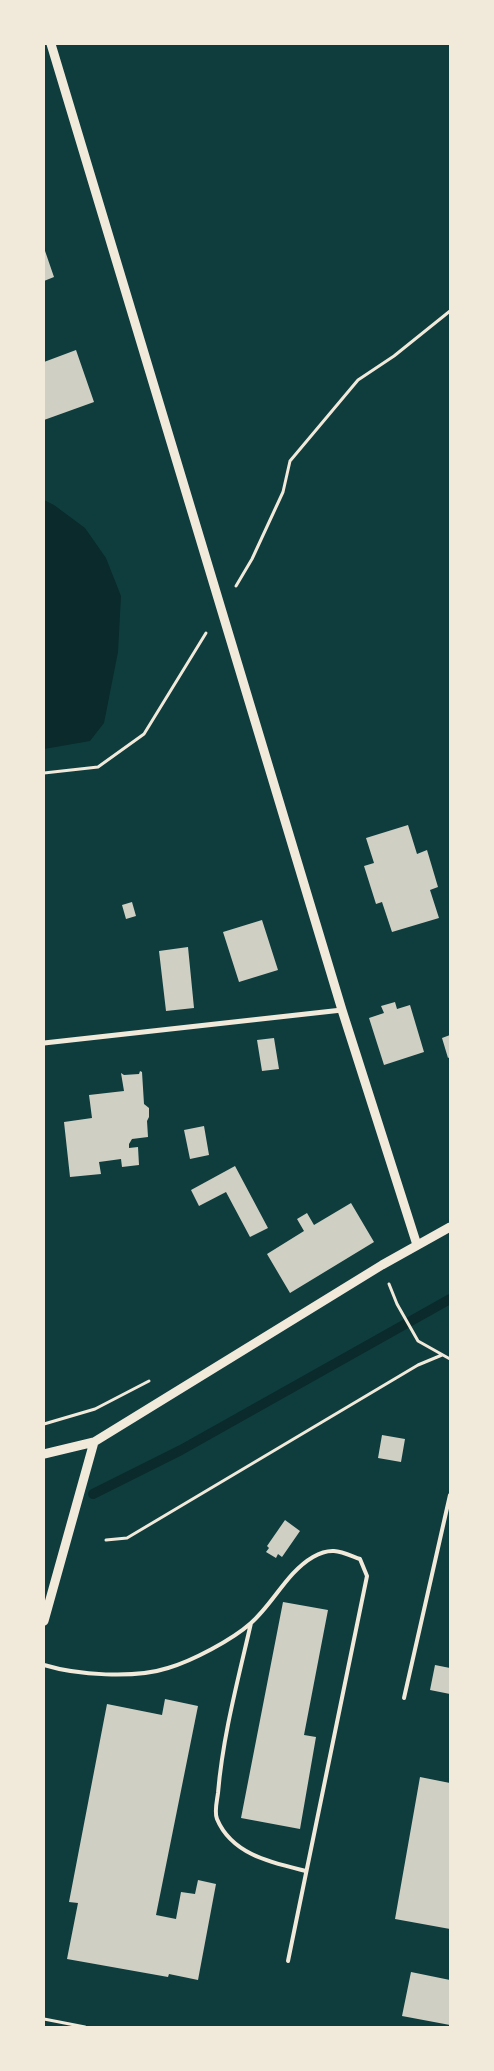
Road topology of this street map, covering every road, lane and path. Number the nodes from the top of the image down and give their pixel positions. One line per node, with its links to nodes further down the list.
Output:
1 (51, 44): 3 (street)
2 (450, 311): 3 (path)
3 (221, 609): 4 (path); 5 (street)
4 (44, 773)
5 (342, 1010): 6 (street); 8 (street)
6 (44, 1044)
7 (450, 1227): 8 (street)
8 (417, 1245): 12 (street)
9 (397, 1304): 10 (path)
10 (442, 1354): 11 (path); 15 (path)
11 (450, 1359)
12 (94, 1442): 13 (street); 16 (street)
13 (44, 1454)
14 (450, 1495): 19 (lane)
15 (106, 1540)
16 (44, 1622)
17 (251, 1624): 18 (lane); 20 (lane); 20 (lane)
18 (44, 1665)
19 (404, 1698)
20 (306, 1870): 21 (lane)
21 (288, 1961)
22 (44, 2019): 23 (path)
23 (85, 2027)

